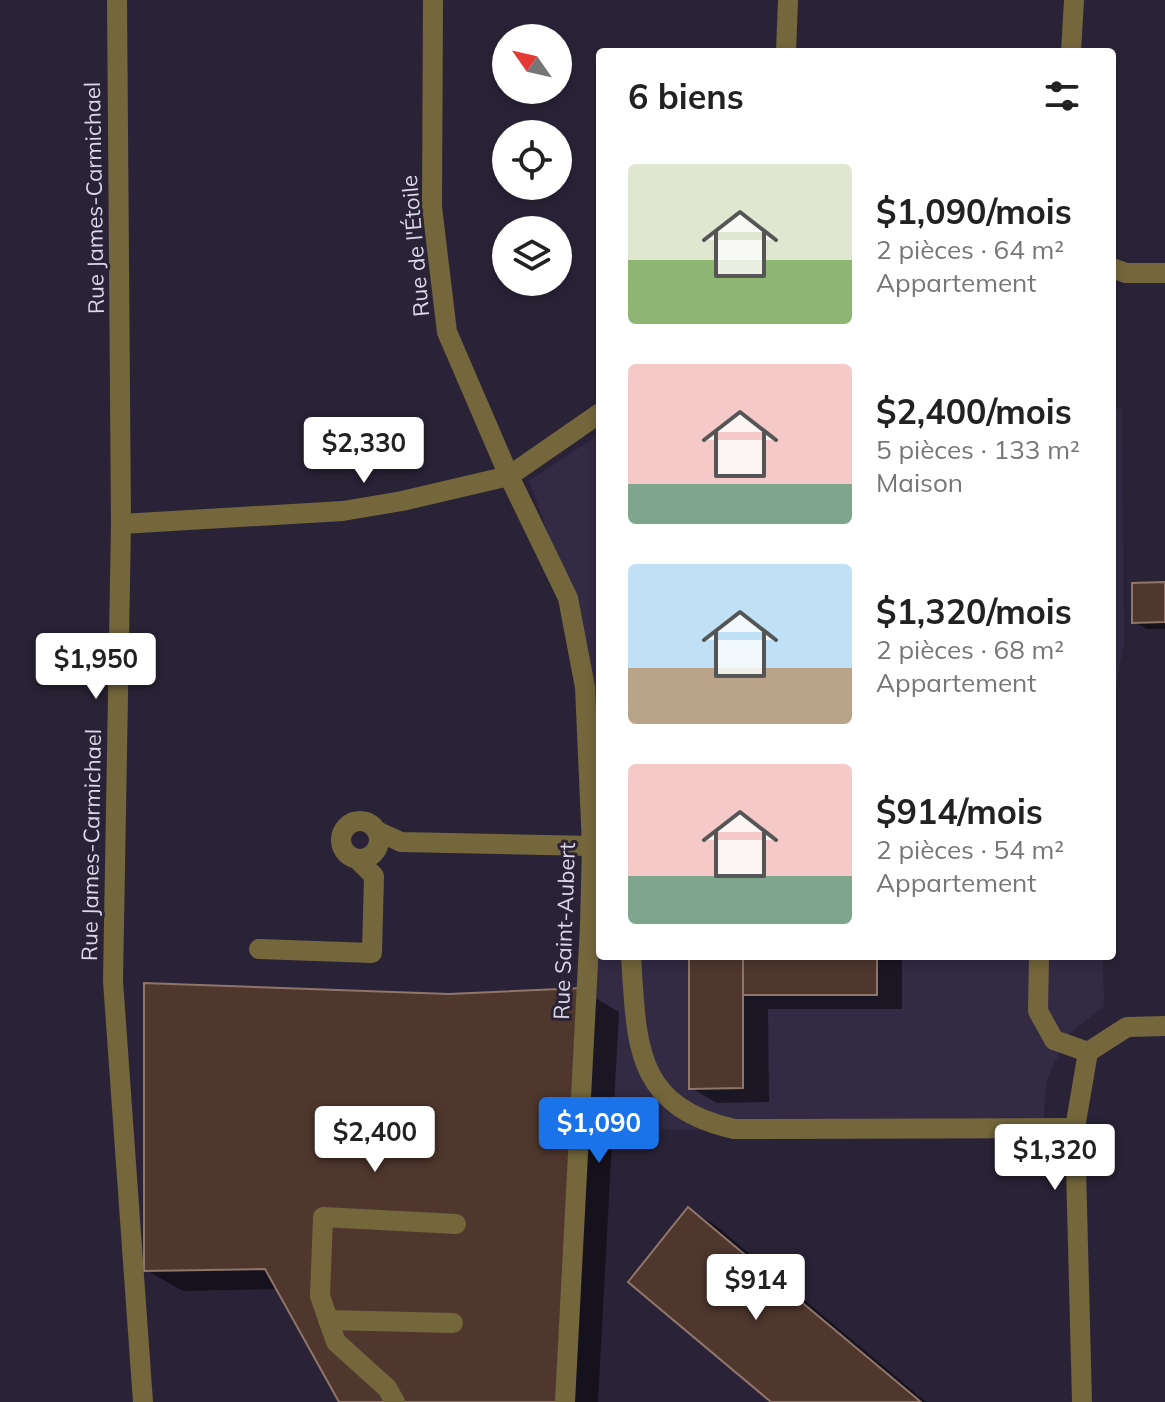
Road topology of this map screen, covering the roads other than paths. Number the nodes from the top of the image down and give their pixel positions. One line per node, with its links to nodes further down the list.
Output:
1 (117, 0): 11 (street, Rue James-Carmichael)
2 (433, 0): 10 (street, Rue de l'Étoile)
3 (788, 0): 5 (street)
4 (1074, 0): 6 (street)
5 (786, 48)
6 (1071, 48)
7 (1116, 269): 8 (street)
8 (1165, 273)
9 (596, 416): 10 (street)
10 (509, 476): 11 (street); 13 (street, Rue Saint-Aubert)
11 (121, 524): 24 (street, Rue James-Carmichael)
12 (377, 831): 13 (street); 14 (street); 14 (street)
13 (592, 846): 26 (street, Rue Saint-Aubert)
14 (358, 860): 15 (street)
15 (259, 949)
16 (631, 960): 20 (street)
17 (1039, 960): 19 (street)
18 (1165, 1026): 19 (street)
19 (1088, 1052): 20 (street)
20 (1075, 1128): 27 (street)
21 (456, 1224): 22 (street)
22 (328, 1320): 23 (street); 25 (street)
23 (453, 1323)
24 (143, 1402)
25 (395, 1402)
26 (565, 1402)
27 (1082, 1402)

